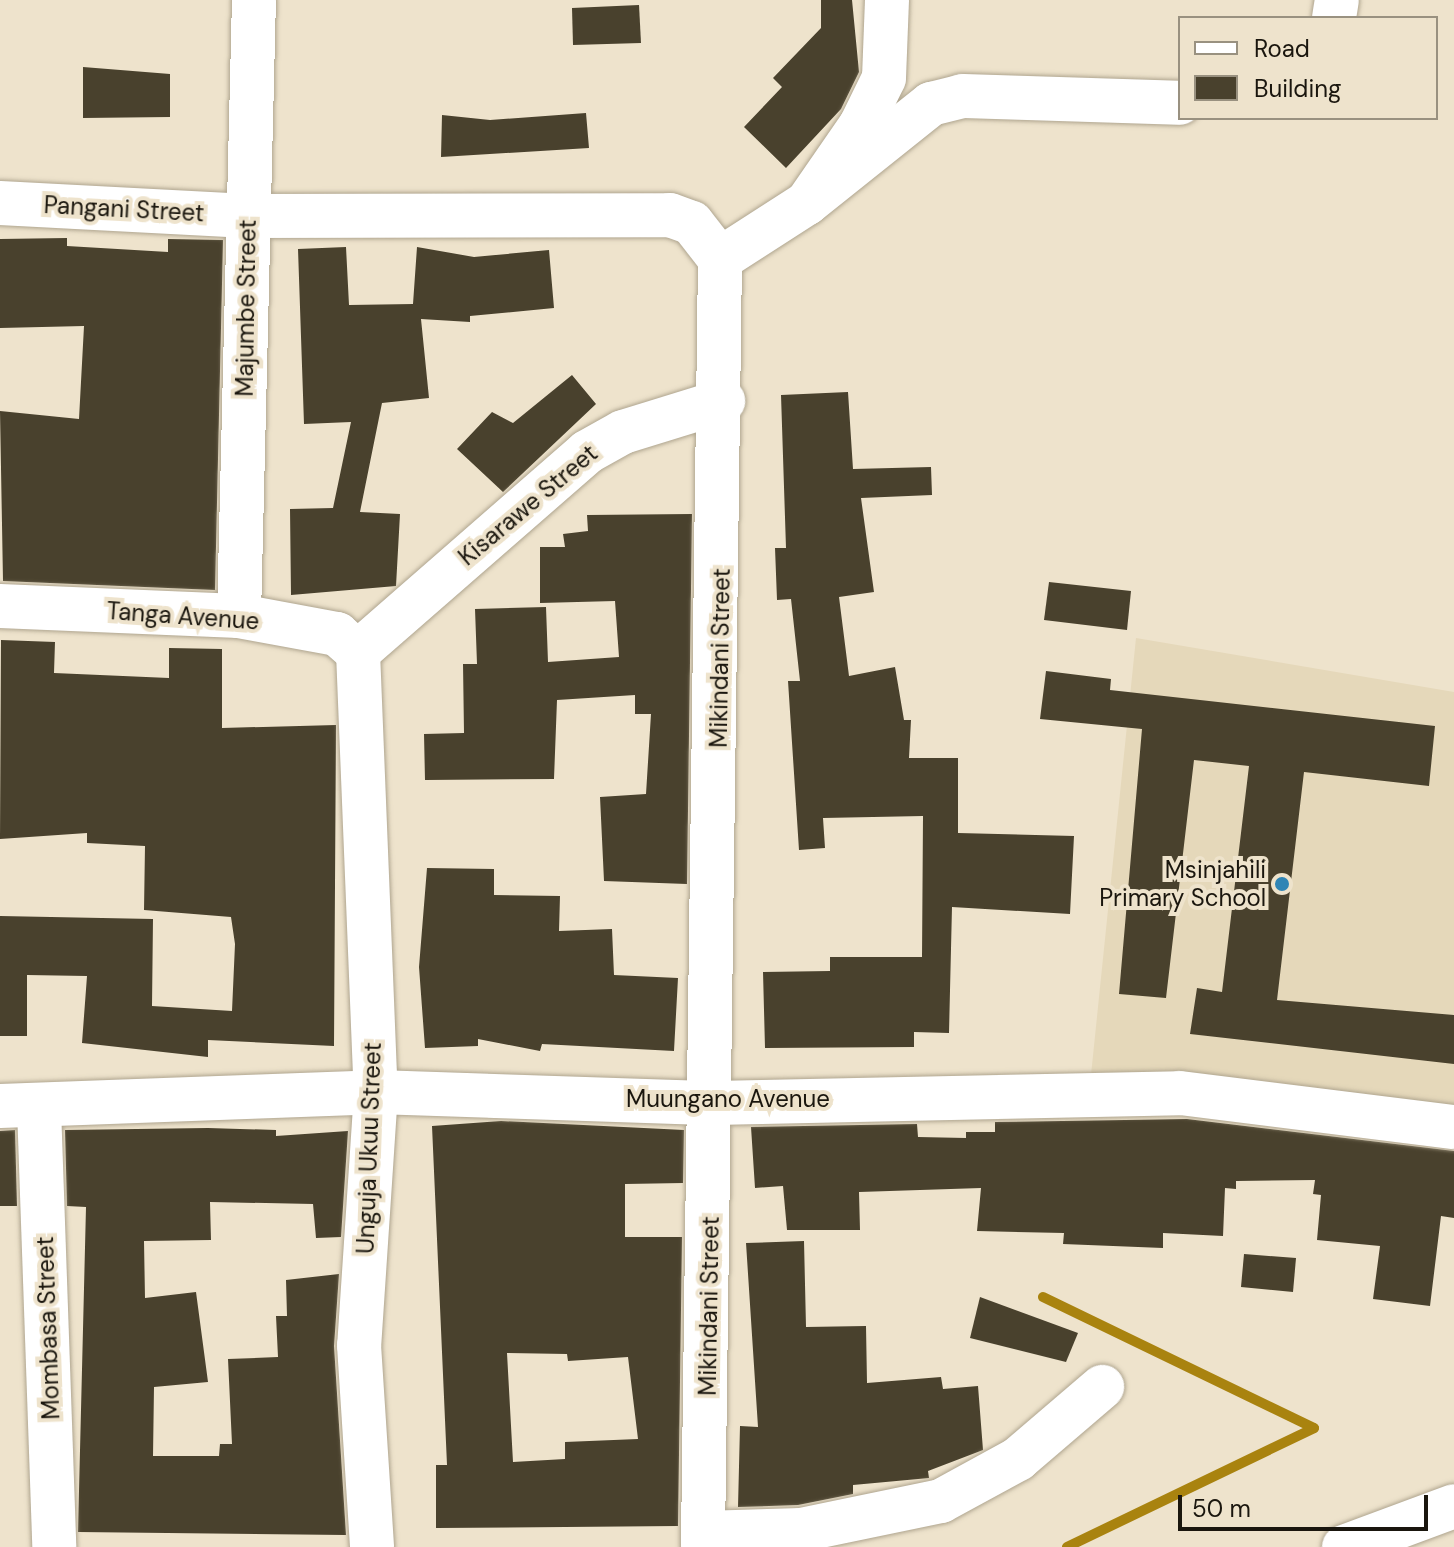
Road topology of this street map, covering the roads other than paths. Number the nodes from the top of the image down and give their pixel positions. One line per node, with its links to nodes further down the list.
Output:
1 (254, 0): 6 (main road, Majumbe Street)
2 (887, 0): 5 (main road)
3 (1178, 103): 5 (main road)
4 (0, 203): 6 (main road, Pangani Street)
5 (807, 203): 7 (main road)
6 (248, 216): 7 (main road); 10 (main road, Majumbe Street)
7 (720, 259): 8 (main road, Mikindani Street)
8 (723, 401): 11 (main road, Kisarawe Street); 13 (main road, Mikindani Street)
9 (0, 606): 10 (main road, Tanga Avenue)
10 (239, 616): 11 (main road, Tanga Avenue)
11 (358, 652): 12 (main road, Unguja Ukuu Street)
12 (376, 1092): 13 (main road, Muungano Avenue); 14 (main road, Muungano Avenue); 20 (main road, Unguja Ukuu Street)
13 (714, 1103): 15 (main road, Muungano Avenue); 18 (main road, Mikindani Street)
14 (20, 1107): 19 (main road, Mombasa Street)
15 (1454, 1127)
16 (1102, 1387): 18 (main road)
17 (1454, 1506): 21 (main road)
18 (703, 1540)
19 (54, 1547)
20 (372, 1547)
21 (1344, 1547)

